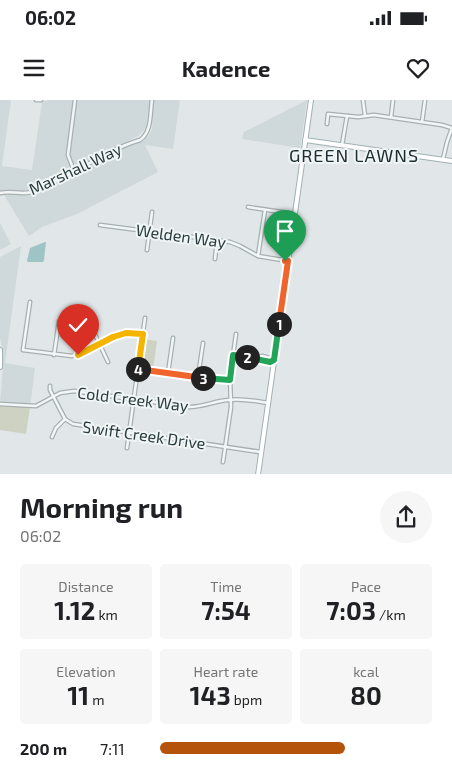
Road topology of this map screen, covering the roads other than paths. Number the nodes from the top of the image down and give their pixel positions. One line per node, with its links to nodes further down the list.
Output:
1 (36, 100): 2 (street)
2 (41, 100)
3 (74, 100): 19 (street)
4 (152, 100): 19 (street, Marshall Way)
5 (311, 100): 15 (main road)
6 (363, 100): 10 (street)
7 (393, 100): 11 (street)
8 (425, 100): 12 (street)
9 (347, 116): 10 (street); 13 (street); 16 (street)
10 (366, 116): 11 (street)
11 (391, 118): 12 (street)
12 (422, 122): 14 (street)
13 (326, 124)
14 (452, 128): 17 (street)
15 (305, 140): 16 (main road); 24 (main road)
16 (342, 145): 17 (main road)
17 (444, 159): 18 (main road)
18 (452, 160)
19 (74, 171): 20 (street, Marshall Way)
20 (0, 193)
21 (248, 207): 22 (street)
22 (265, 210): 24 (street); 29 (street)
23 (152, 212): 26 (street)
24 (295, 214): 31 (main road)
25 (100, 225): 26 (street, Welden Way)
26 (150, 231): 27 (street, Welden Way); 28 (street)
27 (217, 241): 29 (street, Welden Way); 30 (street)
28 (147, 250)
29 (258, 256): 31 (street, Welden Way)
30 (215, 259)
31 (288, 261): 44 (main road)
32 (30, 302): 42 (street)
33 (146, 318): 36 (street)
34 (59, 321): 42 (street)
35 (91, 326): 40 (street)
36 (143, 334): 40 (street); 47 (street)
37 (236, 334): 43 (street)
38 (173, 338): 48 (street)
39 (203, 343): 49 (street)
40 (100, 344): 42 (street); 45 (street)
41 (0, 350): 46 (main road)
42 (54, 355)
43 (233, 355): 44 (street); 50 (street)
44 (273, 360): 55 (main road)
45 (108, 362)
46 (0, 367)
47 (138, 369): 48 (street); 53 (street)
48 (168, 373): 49 (street)
49 (198, 377): 50 (street)
50 (230, 380): 54 (street)
51 (50, 386): 52 (street, Swift Creek Drive)
52 (53, 397): 53 (street, Cold Creek Way); 56 (street, Cold Creek Way); 57 (street, Swift Creek Drive)
53 (134, 400): 54 (street, Cold Creek Way); 58 (street)
54 (231, 400): 55 (street, Cold Creek Way); 60 (street)
55 (268, 403): 62 (main road)
56 (0, 404)
57 (65, 419): 58 (street, Swift Creek Drive); 59 (street)
58 (129, 433): 60 (street, Swift Creek Drive); 61 (street)
59 (52, 437)
60 (226, 447): 62 (street, Swift Creek Drive); 63 (street)
61 (127, 448)
62 (261, 452): 64 (main road)
63 (224, 462)
64 (258, 474)

